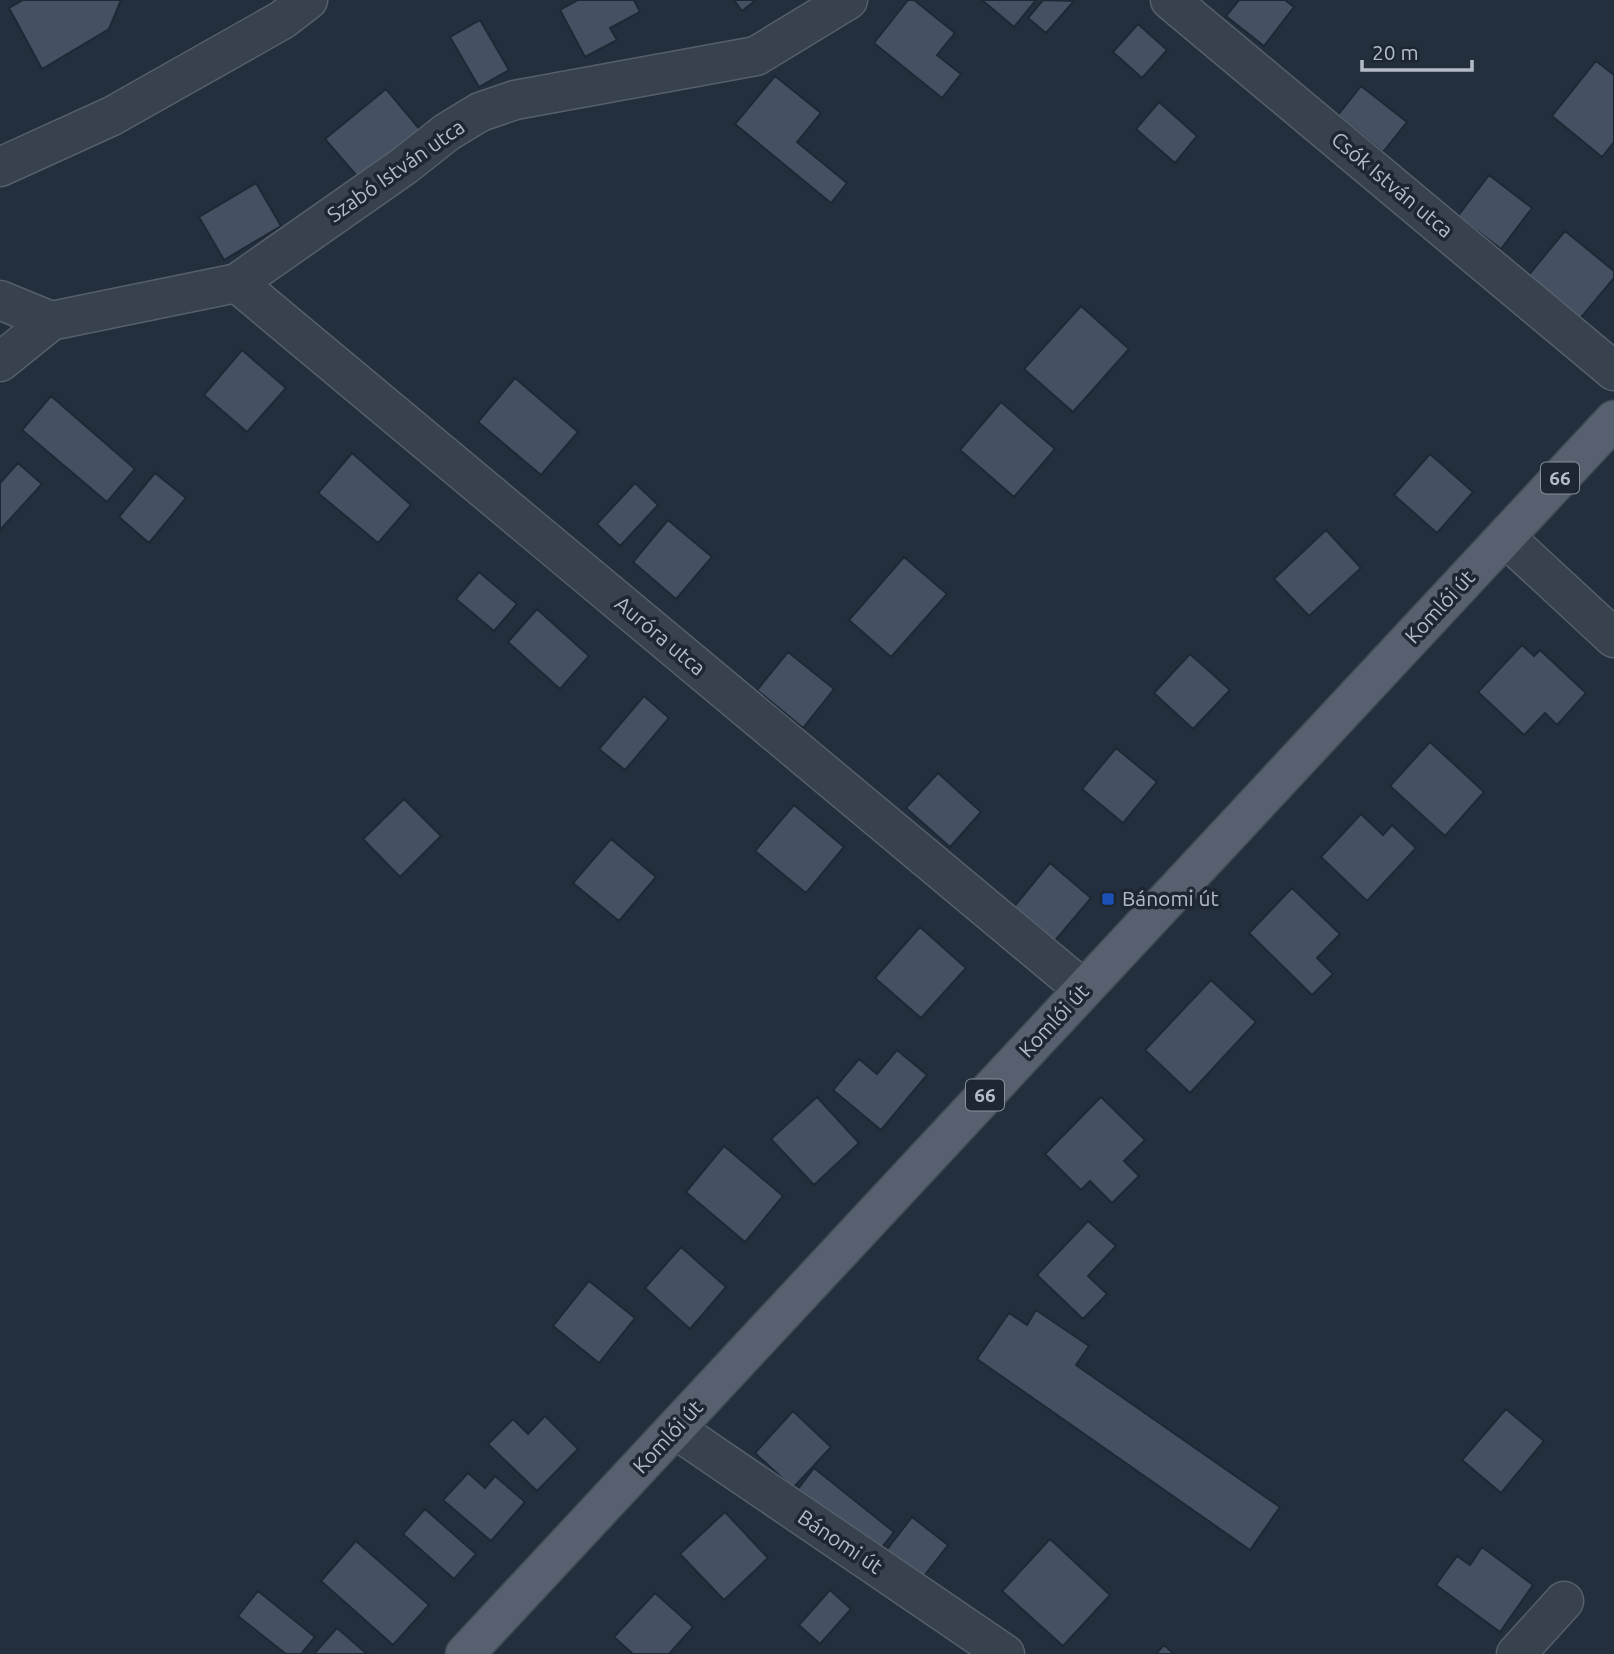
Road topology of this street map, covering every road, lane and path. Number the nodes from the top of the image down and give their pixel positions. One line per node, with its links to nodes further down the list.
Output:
1 (308, 0): 4 (street)
2 (848, 0): 5 (street, Szabó István utca)
3 (1170, 0): 9 (street, Csók István utca)
4 (0, 167)
5 (237, 283): 7 (street, Szabó István utca); 13 (street, Auróra utca)
6 (0, 300): 7 (street)
7 (51, 321): 8 (street, Szabó István utca)
8 (0, 362)
9 (1614, 371)
10 (1614, 420): 11 (main road, Komlói út / 66)
11 (1505, 537): 12 (street); 13 (main road, Komlói út / 66)
12 (1614, 638)
13 (1083, 989): 14 (main road, Komlói út / 66)
14 (675, 1429): 16 (main road, Komlói út / 66); 17 (street, Bánomi út)
15 (1564, 1601): 18 (street)
16 (465, 1654)
17 (1005, 1654)
18 (1516, 1654)

